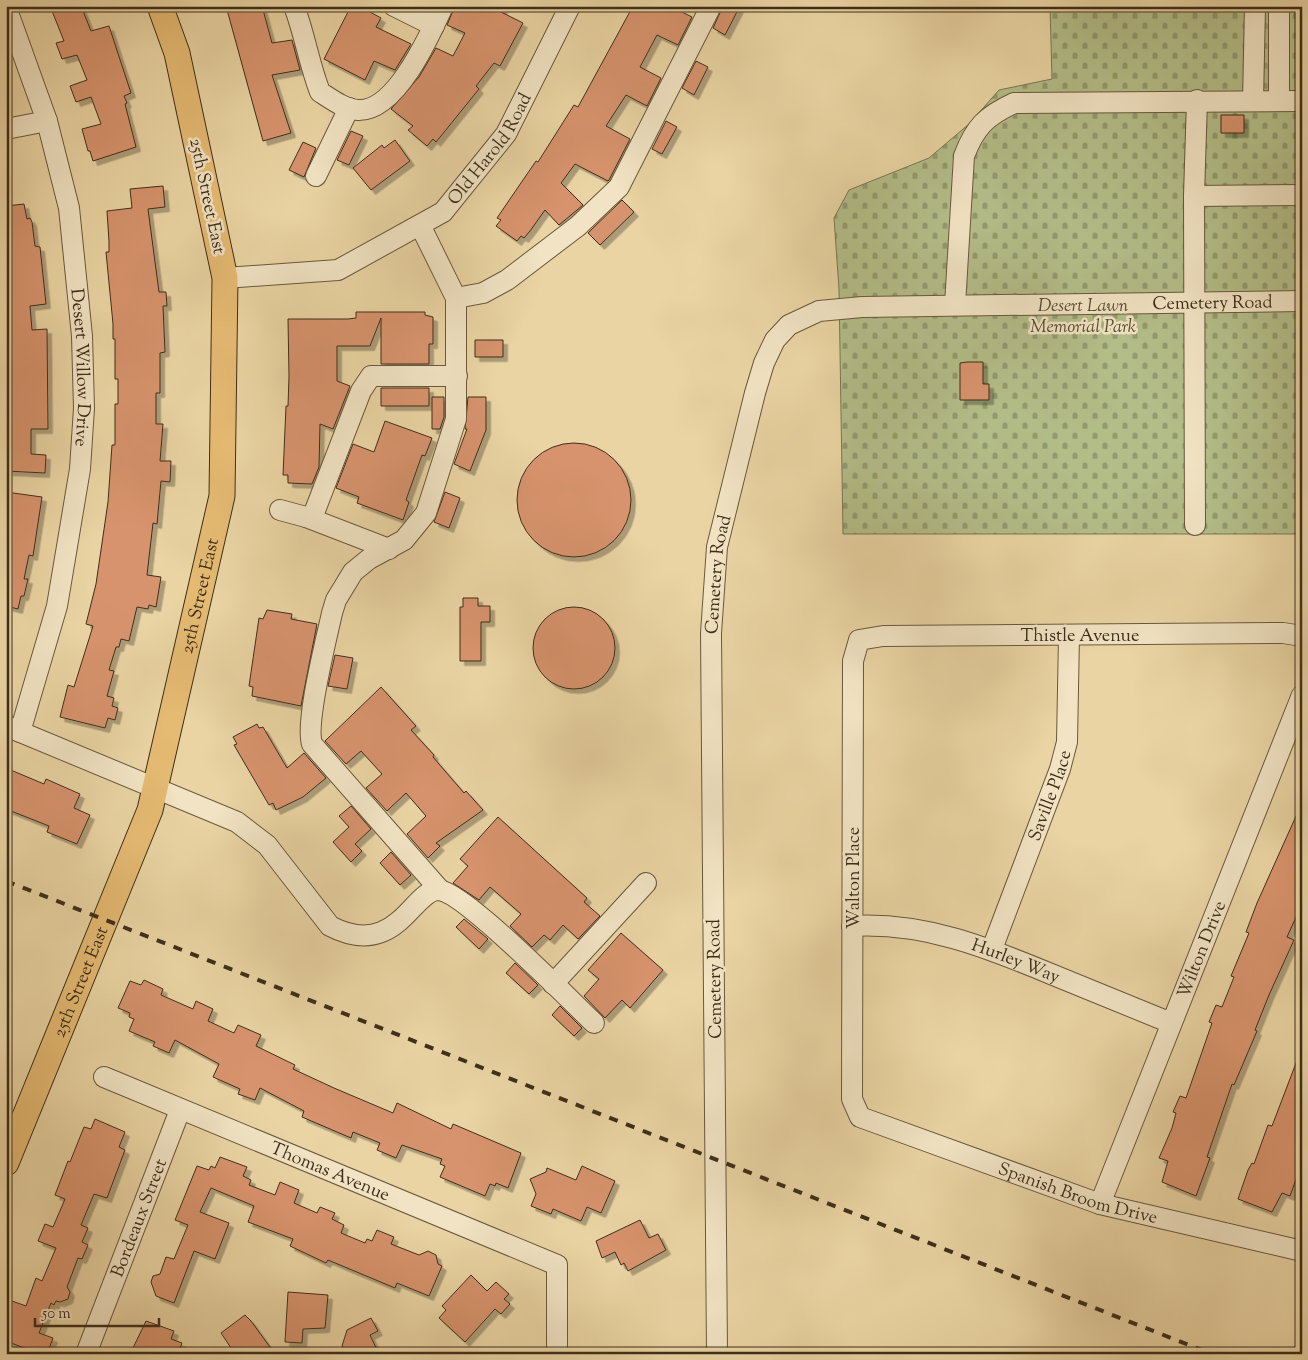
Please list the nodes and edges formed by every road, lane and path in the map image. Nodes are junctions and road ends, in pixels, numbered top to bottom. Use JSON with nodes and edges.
{"nodes":[{"id":1,"x":160,"y":6,"type":"edge"},
{"id":2,"x":295,"y":6,"type":"edge"},
{"id":3,"x":394,"y":6,"type":"edge"},
{"id":4,"x":443,"y":6,"type":"edge"},
{"id":5,"x":711,"y":6,"type":"edge"},
{"id":6,"x":1255,"y":6,"type":"edge"},
{"id":7,"x":1279,"y":6,"type":"edge"},
{"id":8,"x":6,"y":7,"type":"edge"},
{"id":9,"x":566,"y":8,"type":"edge"},
{"id":10,"x":434,"y":26,"type":"junction"},
{"id":11,"x":1197,"y":100,"type":"junction"},
{"id":12,"x":1253,"y":101,"type":"junction"},
{"id":13,"x":1279,"y":101,"type":"junction"},
{"id":14,"x":1302,"y":101,"type":"edge"},
{"id":15,"x":349,"y":108,"type":"junction"},
{"id":16,"x":47,"y":120,"type":"junction"},
{"id":17,"x":6,"y":129,"type":"edge"},
{"id":18,"x":316,"y":176,"type":"dead end"},
{"id":19,"x":1302,"y":195,"type":"edge"},
{"id":20,"x":1194,"y":196,"type":"junction"},
{"id":21,"x":420,"y":225,"type":"junction"},
{"id":22,"x":225,"y":278,"type":"junction"},
{"id":23,"x":456,"y":298,"type":"junction"},
{"id":24,"x":1302,"y":301,"type":"edge"},
{"id":25,"x":1195,"y":303,"type":"junction"},
{"id":26,"x":955,"y":305,"type":"junction"},
{"id":27,"x":457,"y":376,"type":"junction"},
{"id":28,"x":280,"y":510,"type":"dead end"},
{"id":29,"x":306,"y":517,"type":"junction"},
{"id":30,"x":1195,"y":525,"type":"dead end"},
{"id":31,"x":389,"y":549,"type":"junction"},
{"id":32,"x":1069,"y":635,"type":"junction"},
{"id":33,"x":1302,"y":636,"type":"edge"},
{"id":34,"x":859,"y":640,"type":"joint"},
{"id":35,"x":1302,"y":696,"type":"edge"},
{"id":36,"x":13,"y":729,"type":"edge"},
{"id":37,"x":156,"y":788,"type":"junction"},
{"id":38,"x":646,"y":883,"type":"dead end"},
{"id":39,"x":440,"y":890,"type":"junction"},
{"id":40,"x":852,"y":926,"type":"junction"},
{"id":41,"x":992,"y":949,"type":"junction"},
{"id":42,"x":553,"y":984,"type":"junction"},
{"id":43,"x":594,"y":1023,"type":"dead end"},
{"id":44,"x":1171,"y":1023,"type":"junction"},
{"id":45,"x":104,"y":1077,"type":"dead end"},
{"id":46,"x":180,"y":1110,"type":"junction"},
{"id":47,"x":860,"y":1117,"type":"joint"},
{"id":48,"x":6,"y":1163,"type":"edge"},
{"id":49,"x":1100,"y":1204,"type":"junction"},
{"id":50,"x":1302,"y":1251,"type":"edge"},
{"id":51,"x":86,"y":1354,"type":"edge"},
{"id":52,"x":557,"y":1354,"type":"edge"},
{"id":53,"x":717,"y":1354,"type":"edge"}],
"edges":[{"from":1,"to":22,"type":"main road","name":"25th Street East"},
{"from":2,"to":15,"type":"street"},
{"from":3,"to":10,"type":"street"},
{"from":4,"to":10,"type":"street"},
{"from":5,"to":23,"type":"street"},
{"from":6,"to":12,"type":"street"},
{"from":7,"to":13,"type":"street"},
{"from":8,"to":16,"type":"street","name":"Desert Willow Drive"},
{"from":9,"to":21,"type":"street","name":"Old Harold Road"},
{"from":10,"to":15,"type":"street"},
{"from":11,"to":12,"type":"street"},
{"from":11,"to":20,"type":"street"},
{"from":11,"to":26,"type":"street"},
{"from":12,"to":13,"type":"street"},
{"from":13,"to":14,"type":"street"},
{"from":15,"to":18,"type":"street"},
{"from":16,"to":17,"type":"street"},
{"from":16,"to":36,"type":"street","name":"Desert Willow Drive"},
{"from":19,"to":20,"type":"street"},
{"from":20,"to":25,"type":"street"},
{"from":21,"to":22,"type":"street","name":"Old Harold Road"},
{"from":21,"to":23,"type":"street"},
{"from":22,"to":37,"type":"main road","name":"25th Street East"},
{"from":23,"to":27,"type":"street"},
{"from":24,"to":25,"type":"street","name":"Cemetery Road"},
{"from":25,"to":26,"type":"street","name":"Cemetery Road"},
{"from":25,"to":30,"type":"street"},
{"from":26,"to":53,"type":"street","name":"Cemetery Road"},
{"from":27,"to":29,"type":"street"},
{"from":27,"to":31,"type":"street"},
{"from":28,"to":29,"type":"street"},
{"from":29,"to":31,"type":"street"},
{"from":31,"to":39,"type":"street"},
{"from":32,"to":33,"type":"street","name":"Thistle Avenue"},
{"from":32,"to":34,"type":"street","name":"Thistle Avenue"},
{"from":32,"to":41,"type":"street","name":"Saville Place"},
{"from":34,"to":40,"type":"street","name":"Walton Place"},
{"from":35,"to":44,"type":"street","name":"Wilton Drive"},
{"from":36,"to":37,"type":"street"},
{"from":37,"to":39,"type":"street"},
{"from":37,"to":48,"type":"main road","name":"25th Street East"},
{"from":38,"to":42,"type":"street"},
{"from":39,"to":42,"type":"street"},
{"from":40,"to":41,"type":"street","name":"Hurley Way"},
{"from":40,"to":47,"type":"street","name":"Walton Place"},
{"from":41,"to":44,"type":"street","name":"Hurley Way"},
{"from":42,"to":43,"type":"street"},
{"from":44,"to":49,"type":"street","name":"Wilton Drive"},
{"from":45,"to":46,"type":"street","name":"Thomas Avenue"},
{"from":46,"to":51,"type":"street","name":"Bordeaux Street"},
{"from":46,"to":52,"type":"street","name":"Thomas Avenue"},
{"from":47,"to":49,"type":"street","name":"Spanish Broom Drive"},
{"from":49,"to":50,"type":"street","name":"Spanish Broom Drive"}]}
